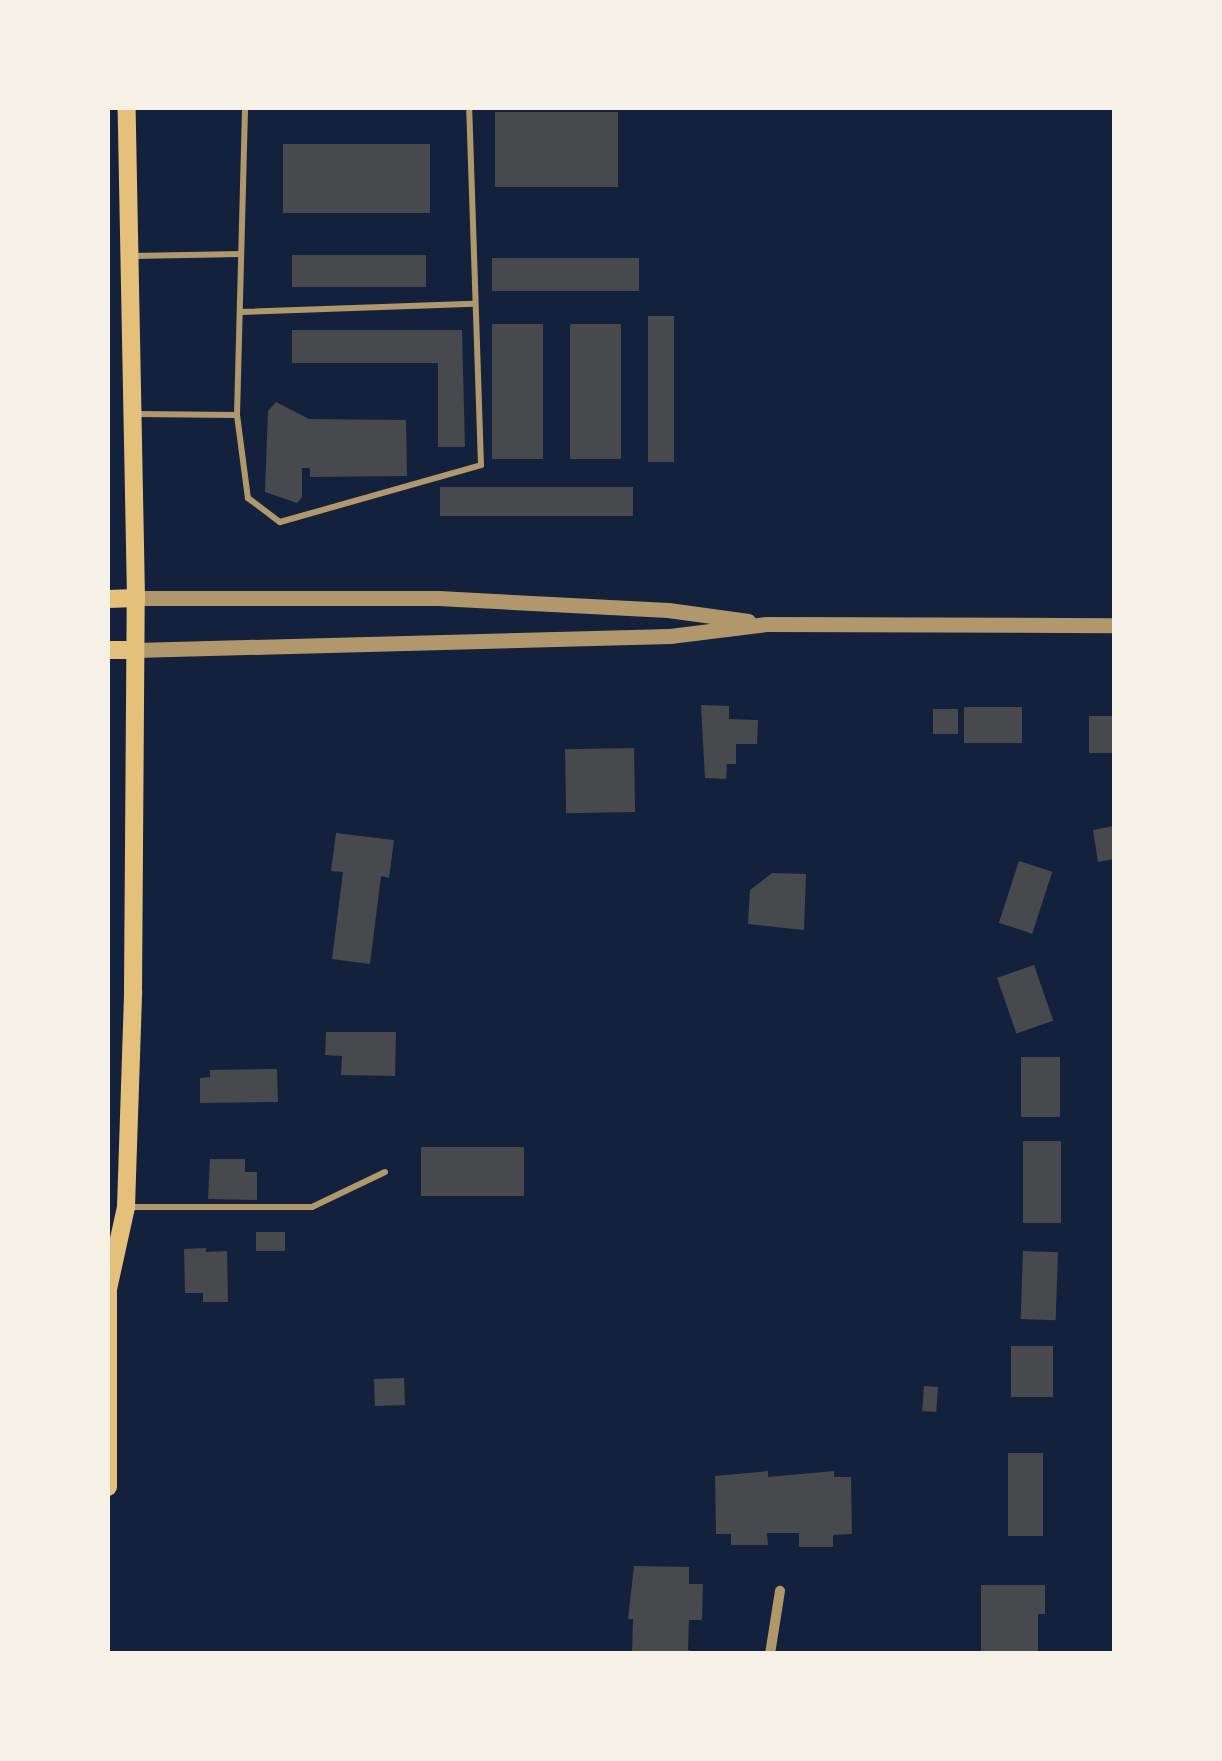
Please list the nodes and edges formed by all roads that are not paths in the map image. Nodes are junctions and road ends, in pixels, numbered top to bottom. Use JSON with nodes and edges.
{"nodes":[{"id":1,"x":127,"y":108,"type":"edge"},
{"id":2,"x":245,"y":108,"type":"edge"},
{"id":3,"x":469,"y":108,"type":"edge"},
{"id":4,"x":241,"y":254,"type":"junction"},
{"id":5,"x":130,"y":256,"type":"junction"},
{"id":6,"x":474,"y":304,"type":"junction"},
{"id":7,"x":240,"y":312,"type":"junction"},
{"id":8,"x":134,"y":414,"type":"junction"},
{"id":9,"x":237,"y":414,"type":"junction"},
{"id":10,"x":136,"y":598,"type":"junction"},
{"id":11,"x":108,"y":599,"type":"edge"},
{"id":12,"x":767,"y":624,"type":"junction"},
{"id":13,"x":1114,"y":625,"type":"edge"},
{"id":14,"x":108,"y":650,"type":"edge"},
{"id":15,"x":135,"y":650,"type":"junction"},
{"id":16,"x":386,"y":1172,"type":"dead end"},
{"id":17,"x":126,"y":1207,"type":"junction"},
{"id":18,"x":108,"y":1289,"type":"edge"},
{"id":19,"x":108,"y":1487,"type":"edge"},
{"id":20,"x":780,"y":1592,"type":"dead end"},
{"id":21,"x":770,"y":1654,"type":"edge"}],
"edges":[{"from":1,"to":5,"type":"main road"},
{"from":2,"to":4,"type":"lane"},
{"from":3,"to":6,"type":"lane"},
{"from":4,"to":5,"type":"lane"},
{"from":4,"to":7,"type":"lane"},
{"from":5,"to":8,"type":"main road"},
{"from":6,"to":7,"type":"lane"},
{"from":6,"to":9,"type":"lane"},
{"from":7,"to":9,"type":"lane"},
{"from":8,"to":9,"type":"lane"},
{"from":8,"to":10,"type":"main road"},
{"from":10,"to":11,"type":"main road"},
{"from":10,"to":12,"type":"street"},
{"from":10,"to":15,"type":"main road"},
{"from":12,"to":13,"type":"street"},
{"from":12,"to":15,"type":"street"},
{"from":14,"to":15,"type":"main road"},
{"from":15,"to":17,"type":"main road"},
{"from":16,"to":17,"type":"lane"},
{"from":17,"to":18,"type":"main road"},
{"from":18,"to":19,"type":"main road"},
{"from":20,"to":21,"type":"street"}]}
